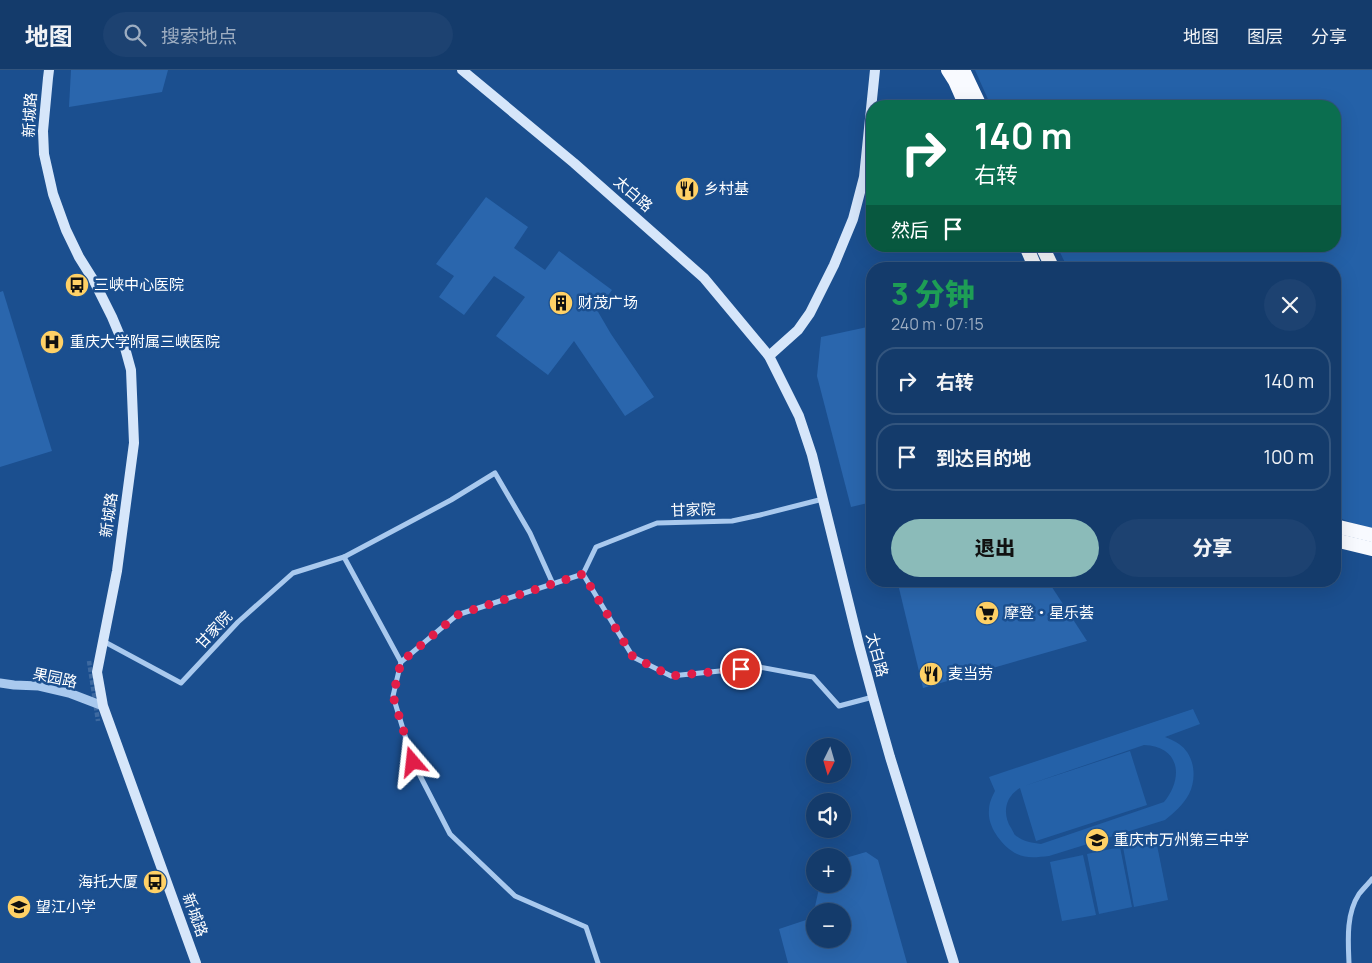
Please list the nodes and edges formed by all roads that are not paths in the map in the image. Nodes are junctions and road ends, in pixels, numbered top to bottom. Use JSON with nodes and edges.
{"nodes":[{"id":1,"x":49,"y":70,"type":"edge"},
{"id":2,"x":462,"y":70,"type":"edge"},
{"id":3,"x":875,"y":70,"type":"edge"},
{"id":4,"x":948,"y":70,"type":"edge"},
{"id":5,"x":964,"y":70,"type":"edge"},
{"id":6,"x":872,"y":100,"type":"edge"},
{"id":7,"x":963,"y":100,"type":"edge"},
{"id":8,"x":977,"y":100,"type":"edge"},
{"id":9,"x":866,"y":158,"type":"edge"},
{"id":10,"x":769,"y":356,"type":"junction"},
{"id":11,"x":823,"y":499,"type":"junction"},
{"id":12,"x":1341,"y":528,"type":"edge"},
{"id":13,"x":1372,"y":535,"type":"edge"},
{"id":14,"x":1341,"y":541,"type":"edge"},
{"id":15,"x":1372,"y":549,"type":"edge"},
{"id":16,"x":344,"y":557,"type":"junction"},
{"id":17,"x":583,"y":574,"type":"junction"},
{"id":18,"x":553,"y":584,"type":"junction"},
{"id":19,"x":103,"y":641,"type":"junction"},
{"id":20,"x":401,"y":662,"type":"junction"},
{"id":21,"x":0,"y":683,"type":"edge"},
{"id":22,"x":874,"y":697,"type":"junction"},
{"id":23,"x":103,"y":706,"type":"junction"},
{"id":24,"x":1372,"y":879,"type":"edge"},
{"id":25,"x":196,"y":963,"type":"edge"},
{"id":26,"x":598,"y":963,"type":"edge"},
{"id":27,"x":954,"y":963,"type":"edge"},
{"id":28,"x":1349,"y":963,"type":"edge"}],
"edges":[{"from":1,"to":19,"type":"main road","name":"新城路"},
{"from":2,"to":10,"type":"main road","name":"太白路"},
{"from":3,"to":6,"type":"main road"},
{"from":4,"to":7,"type":"highway"},
{"from":5,"to":8,"type":"highway"},
{"from":9,"to":10,"type":"main road"},
{"from":10,"to":11,"type":"main road","name":"太白路"},
{"from":11,"to":17,"type":"street","name":"甘家院"},
{"from":11,"to":22,"type":"main road","name":"太白路"},
{"from":12,"to":13,"type":"highway"},
{"from":14,"to":15,"type":"highway"},
{"from":16,"to":18,"type":"street","name":"甘家院"},
{"from":16,"to":19,"type":"street","name":"甘家院"},
{"from":16,"to":20,"type":"street"},
{"from":17,"to":18,"type":"street"},
{"from":17,"to":22,"type":"street"},
{"from":18,"to":20,"type":"street"},
{"from":19,"to":23,"type":"main road","name":"新城路"},
{"from":20,"to":26,"type":"street"},
{"from":21,"to":23,"type":"street","name":"果园路"},
{"from":22,"to":27,"type":"main road","name":"太白路"},
{"from":23,"to":25,"type":"main road","name":"新城路"},
{"from":24,"to":28,"type":"street"}]}
